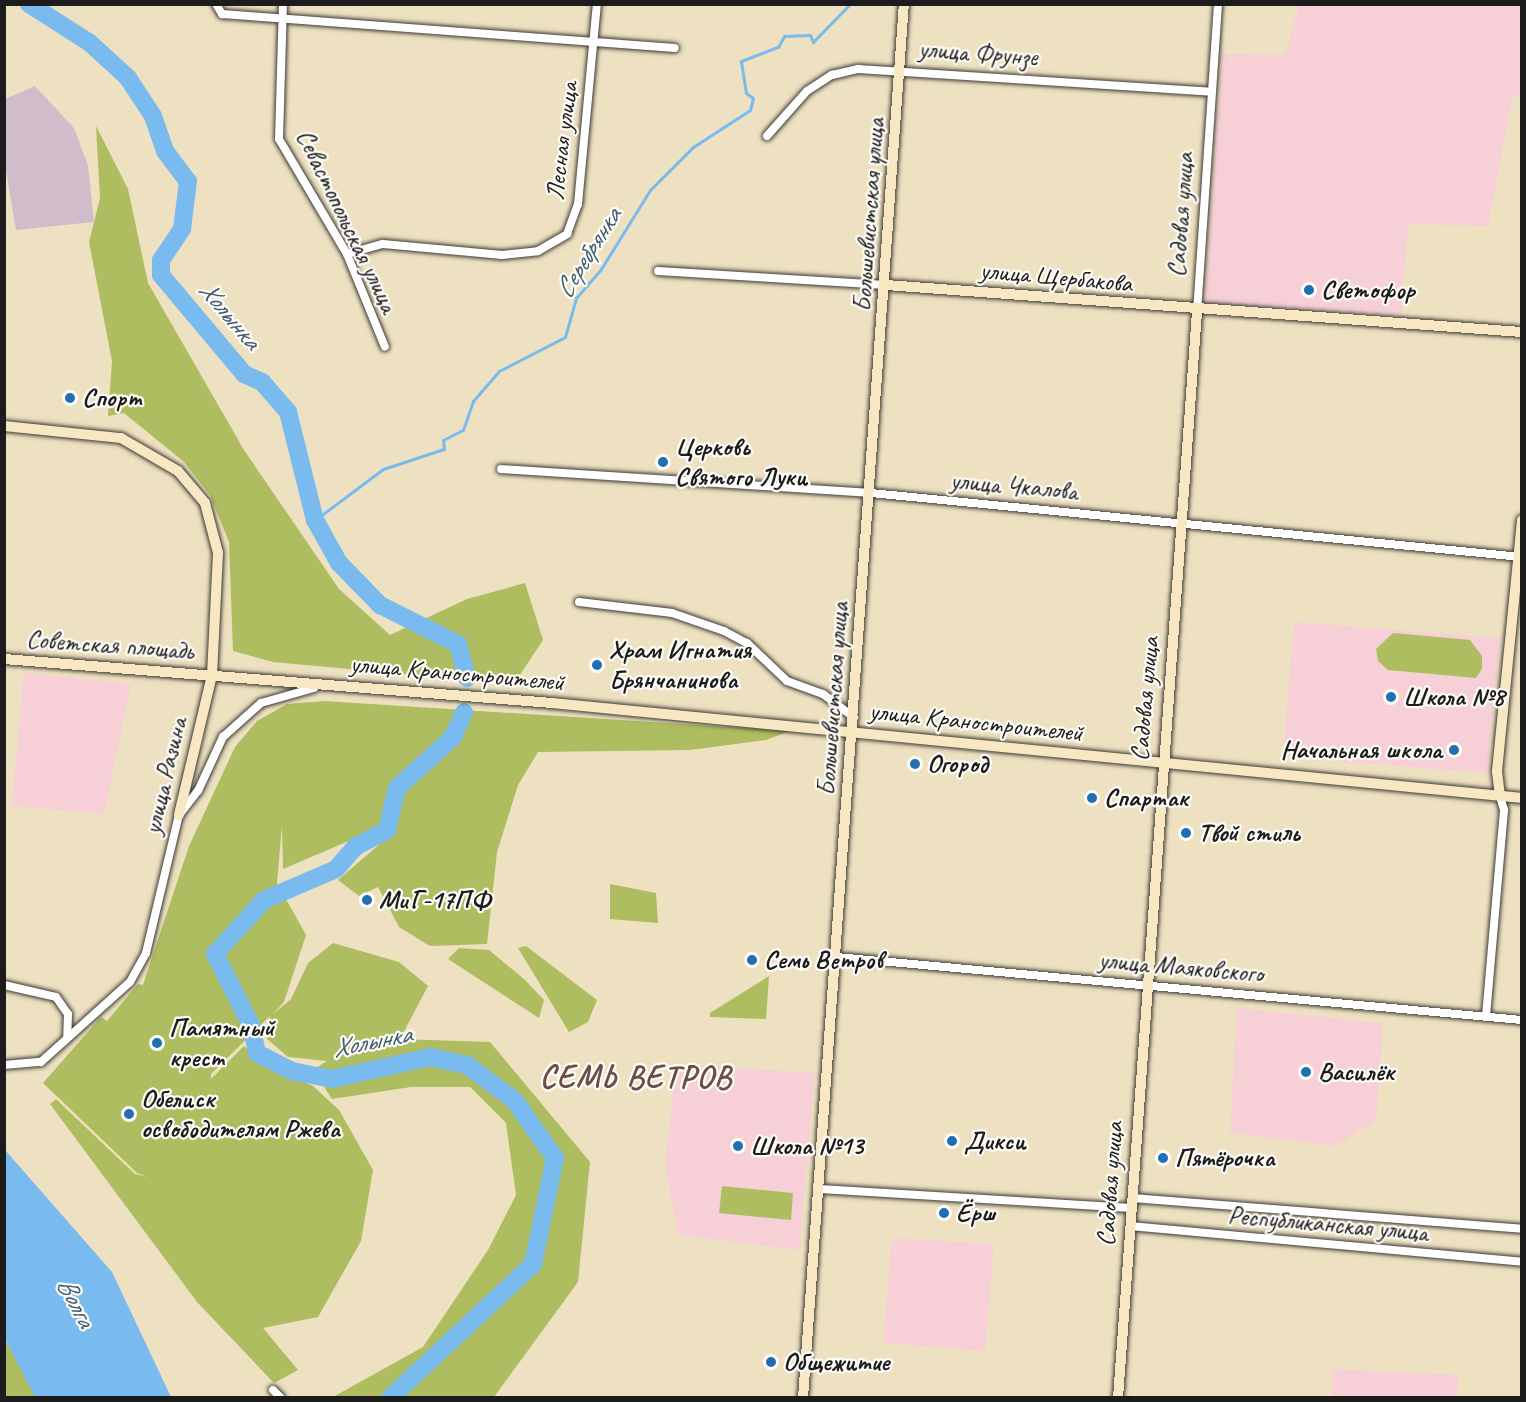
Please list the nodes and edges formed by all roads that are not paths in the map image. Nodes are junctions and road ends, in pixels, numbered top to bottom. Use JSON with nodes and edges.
{"nodes":[{"id":1,"x":216,"y":4,"type":"edge"},
{"id":2,"x":283,"y":4,"type":"edge"},
{"id":3,"x":597,"y":4,"type":"edge"},
{"id":4,"x":904,"y":4,"type":"edge"},
{"id":5,"x":1218,"y":4,"type":"edge"},
{"id":6,"x":282,"y":18,"type":"junction"},
{"id":7,"x":595,"y":43,"type":"junction"},
{"id":8,"x":675,"y":48,"type":"dead end"},
{"id":9,"x":902,"y":68,"type":"junction"},
{"id":10,"x":1211,"y":92,"type":"junction"},
{"id":11,"x":767,"y":136,"type":"dead end"},
{"id":12,"x":346,"y":254,"type":"junction"},
{"id":13,"x":658,"y":271,"type":"dead end"},
{"id":14,"x":886,"y":285,"type":"junction"},
{"id":15,"x":1197,"y":312,"type":"junction"},
{"id":16,"x":1521,"y":332,"type":"edge"},
{"id":17,"x":385,"y":347,"type":"dead end"},
{"id":18,"x":4,"y":426,"type":"edge"},
{"id":19,"x":501,"y":469,"type":"dead end"},
{"id":20,"x":871,"y":493,"type":"junction"},
{"id":21,"x":1521,"y":520,"type":"edge"},
{"id":22,"x":1182,"y":526,"type":"junction"},
{"id":23,"x":1520,"y":557,"type":"edge"},
{"id":24,"x":579,"y":602,"type":"dead end"},
{"id":25,"x":4,"y":659,"type":"edge"},
{"id":26,"x":212,"y":675,"type":"junction"},
{"id":27,"x":342,"y":686,"type":"junction"},
{"id":28,"x":854,"y":717,"type":"junction"},
{"id":29,"x":853,"y":732,"type":"junction"},
{"id":30,"x":1162,"y":763,"type":"junction"},
{"id":31,"x":1500,"y":796,"type":"junction"},
{"id":32,"x":1521,"y":798,"type":"edge"},
{"id":33,"x":179,"y":815,"type":"junction"},
{"id":34,"x":836,"y":957,"type":"junction"},
{"id":35,"x":4,"y":985,"type":"edge"},
{"id":36,"x":1145,"y":985,"type":"junction"},
{"id":37,"x":1486,"y":1016,"type":"junction"},
{"id":38,"x":1521,"y":1020,"type":"edge"},
{"id":39,"x":67,"y":1037,"type":"junction"},
{"id":40,"x":4,"y":1065,"type":"edge"},
{"id":41,"x":819,"y":1189,"type":"junction"},
{"id":42,"x":1132,"y":1203,"type":"junction"},
{"id":43,"x":1130,"y":1226,"type":"junction"},
{"id":44,"x":1521,"y":1229,"type":"edge"},
{"id":45,"x":1521,"y":1262,"type":"edge"},
{"id":46,"x":273,"y":1390,"type":"dead end"},
{"id":47,"x":281,"y":1398,"type":"edge"},
{"id":48,"x":803,"y":1398,"type":"edge"},
{"id":49,"x":1118,"y":1398,"type":"edge"}],
"edges":[{"from":1,"to":6,"type":"street"},
{"from":2,"to":6,"type":"street","name":"Севастопольская улица"},
{"from":3,"to":7,"type":"street","name":"Лесная улица"},
{"from":4,"to":9,"type":"street","name":"Большевистская улица"},
{"from":5,"to":10,"type":"street","name":"Садовая улица"},
{"from":6,"to":7,"type":"street"},
{"from":6,"to":12,"type":"street","name":"Севастопольская улица"},
{"from":7,"to":8,"type":"street"},
{"from":7,"to":12,"type":"street","name":"Лесная улица"},
{"from":9,"to":10,"type":"street","name":"улица Фрунзе"},
{"from":9,"to":11,"type":"street","name":"улица Фрунзе"},
{"from":9,"to":14,"type":"street","name":"Большевистская улица"},
{"from":10,"to":15,"type":"street","name":"Садовая улица"},
{"from":12,"to":17,"type":"street","name":"Севастопольская улица"},
{"from":13,"to":14,"type":"street","name":"улица Щербакова"},
{"from":14,"to":15,"type":"street","name":"улица Щербакова"},
{"from":14,"to":20,"type":"street","name":"Большевистская улица"},
{"from":15,"to":16,"type":"street","name":"улица Щербакова"},
{"from":15,"to":22,"type":"street","name":"Садовая улица"},
{"from":18,"to":26,"type":"street","name":"улица Разина"},
{"from":19,"to":20,"type":"street","name":"улица Чкалова"},
{"from":20,"to":22,"type":"street","name":"улица Чкалова"},
{"from":20,"to":28,"type":"street","name":"Большевистская улица"},
{"from":21,"to":23,"type":"street"},
{"from":22,"to":23,"type":"street","name":"улица Чкалова"},
{"from":22,"to":30,"type":"street","name":"Садовая улица"},
{"from":23,"to":31,"type":"street"},
{"from":24,"to":28,"type":"street"},
{"from":25,"to":26,"type":"street","name":"Советская площадь"},
{"from":26,"to":27,"type":"street","name":"улица Краностроителей"},
{"from":26,"to":33,"type":"street","name":"улица Разина"},
{"from":27,"to":29,"type":"street","name":"улица Краностроителей"},
{"from":27,"to":33,"type":"street"},
{"from":28,"to":29,"type":"street","name":"Большевистская улица"},
{"from":29,"to":30,"type":"street","name":"улица Краностроителей"},
{"from":29,"to":34,"type":"street","name":"Большевистская улица"},
{"from":30,"to":31,"type":"street","name":"улица Краностроителей"},
{"from":30,"to":36,"type":"street","name":"Садовая улица"},
{"from":31,"to":32,"type":"street","name":"улица Краностроителей"},
{"from":31,"to":37,"type":"street"},
{"from":33,"to":39,"type":"street","name":"улица Разина"},
{"from":34,"to":36,"type":"street","name":"улица Маяковского"},
{"from":34,"to":41,"type":"street","name":"Большевистская улица"},
{"from":35,"to":39,"type":"street"},
{"from":36,"to":37,"type":"street","name":"улица Маяковского"},
{"from":36,"to":42,"type":"street","name":"Садовая улица"},
{"from":37,"to":38,"type":"street","name":"улица Маяковского"},
{"from":39,"to":40,"type":"street","name":"улица Разина"},
{"from":41,"to":42,"type":"street","name":"Республиканская улица"},
{"from":41,"to":48,"type":"street","name":"Большевистская улица"},
{"from":42,"to":43,"type":"street","name":"Садовая улица"},
{"from":42,"to":44,"type":"street","name":"Республиканская улица"},
{"from":43,"to":45,"type":"street","name":"Республиканская улица"},
{"from":43,"to":49,"type":"street","name":"Садовая улица"},
{"from":46,"to":47,"type":"street"}]}
